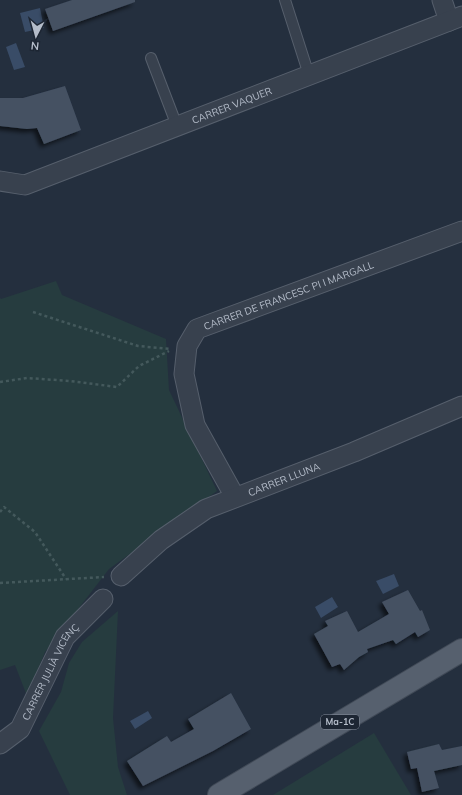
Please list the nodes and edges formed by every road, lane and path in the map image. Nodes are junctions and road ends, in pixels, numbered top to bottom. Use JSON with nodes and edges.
{"nodes":[{"id":1,"x":285,"y":0,"type":"edge"},
{"id":2,"x":442,"y":0,"type":"edge"},
{"id":3,"x":456,"y":19,"type":"edge"},
{"id":4,"x":151,"y":58,"type":"dead end"},
{"id":5,"x":309,"y":75,"type":"junction"},
{"id":6,"x":177,"y":126,"type":"junction"},
{"id":7,"x":0,"y":181,"type":"edge"},
{"id":8,"x":462,"y":231,"type":"edge"},
{"id":9,"x":33,"y":312,"type":"dead end"},
{"id":10,"x":0,"y":382,"type":"edge"},
{"id":11,"x":462,"y":406,"type":"edge"},
{"id":12,"x":235,"y":497,"type":"junction"},
{"id":13,"x":0,"y":512,"type":"edge"},
{"id":14,"x":121,"y":576,"type":"joint"},
{"id":15,"x":66,"y":580,"type":"junction"},
{"id":16,"x":0,"y":583,"type":"edge"},
{"id":17,"x":103,"y":599,"type":"dead end"},
{"id":18,"x":462,"y":650,"type":"edge"},
{"id":19,"x":0,"y":744,"type":"edge"},
{"id":20,"x":219,"y":795,"type":"edge"}],
"edges":[{"from":1,"to":5,"type":"lane"},
{"from":2,"to":3,"type":"street"},
{"from":3,"to":5,"type":"street","name":"CARRER VAQUER"},
{"from":4,"to":6,"type":"lane"},
{"from":5,"to":6,"type":"street","name":"CARRER VAQUER"},
{"from":6,"to":7,"type":"street","name":"CARRER VAQUER"},
{"from":8,"to":12,"type":"street","name":"CARRER DE FRANCESC PI I MARGALL"},
{"from":9,"to":10,"type":"path"},
{"from":11,"to":12,"type":"street","name":"CARRER LLUNA"},
{"from":12,"to":14,"type":"street","name":"CARRER LLUNA"},
{"from":13,"to":15,"type":"path"},
{"from":14,"to":15,"type":"path"},
{"from":15,"to":16,"type":"path"},
{"from":17,"to":19,"type":"street","name":"CARRER JULIÀ VICENÇ"},
{"from":18,"to":20,"type":"main road","number":"Ma-1C"}]}
